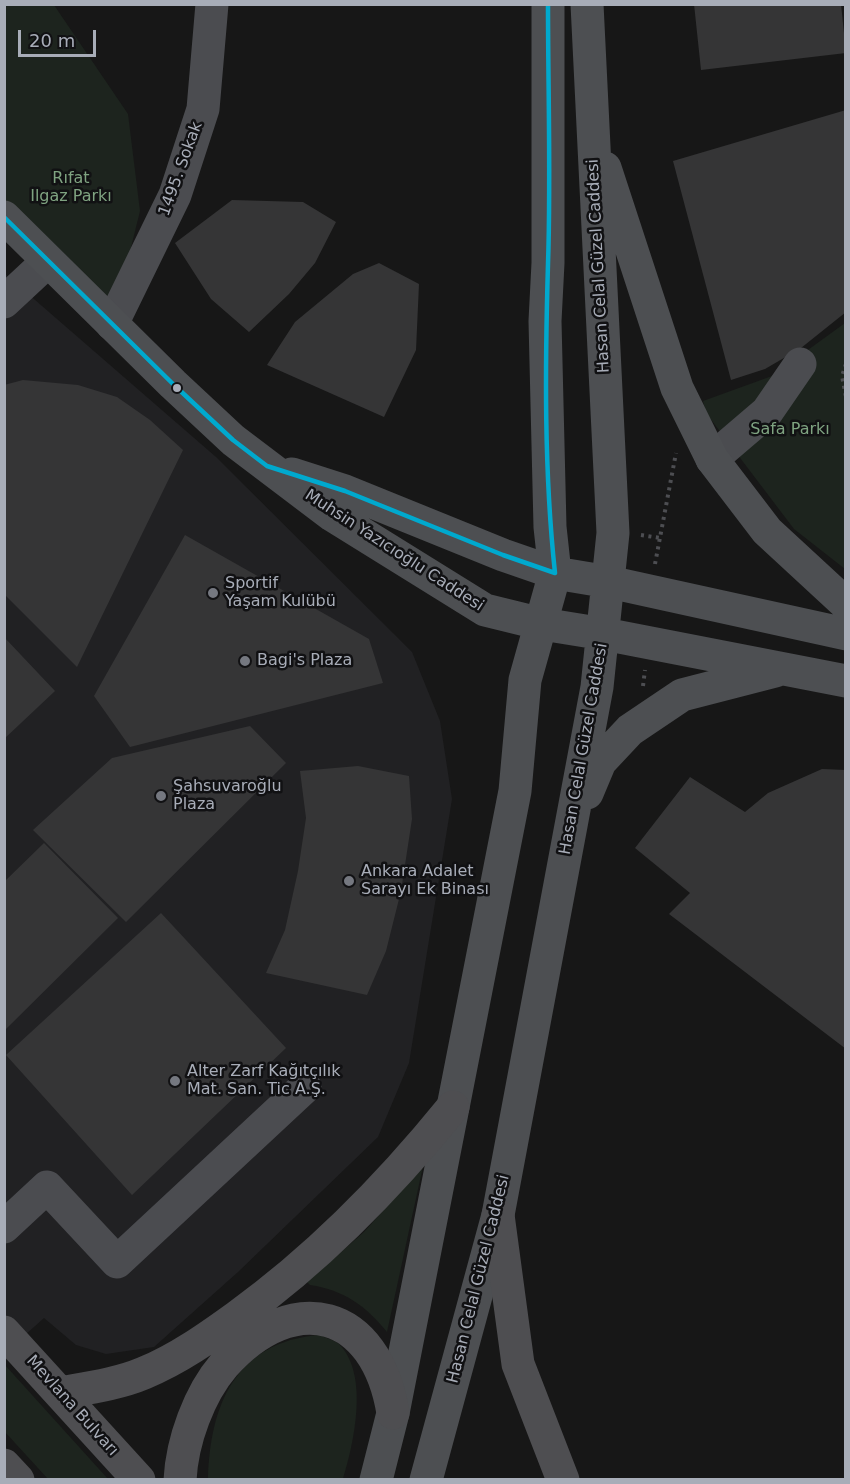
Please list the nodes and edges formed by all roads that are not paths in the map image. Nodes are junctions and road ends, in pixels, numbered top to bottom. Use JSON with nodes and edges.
{"nodes":[{"id":1,"x":212,"y":4,"type":"edge"},
{"id":2,"x":548,"y":4,"type":"edge"},
{"id":3,"x":586,"y":4,"type":"edge"},
{"id":4,"x":592,"y":130,"type":"junction"},
{"id":5,"x":4,"y":217,"type":"edge"},
{"id":6,"x":48,"y":261,"type":"junction"},
{"id":7,"x":4,"y":302,"type":"edge"},
{"id":8,"x":112,"y":324,"type":"junction"},
{"id":9,"x":800,"y":364,"type":"dead end"},
{"id":10,"x":712,"y":459,"type":"junction"},
{"id":11,"x":267,"y":466,"type":"junction"},
{"id":12,"x":555,"y":573,"type":"junction"},
{"id":13,"x":609,"y":582,"type":"junction"},
{"id":14,"x":846,"y":604,"type":"edge"},
{"id":15,"x":542,"y":624,"type":"junction"},
{"id":16,"x":604,"y":634,"type":"junction"},
{"id":17,"x":846,"y":634,"type":"edge"},
{"id":18,"x":787,"y":668,"type":"junction"},
{"id":19,"x":846,"y":681,"type":"edge"},
{"id":20,"x":569,"y":836,"type":"junction"},
{"id":21,"x":305,"y":1087,"type":"dead end"},
{"id":22,"x":453,"y":1107,"type":"junction"},
{"id":23,"x":498,"y":1215,"type":"junction"},
{"id":24,"x":4,"y":1227,"type":"edge"},
{"id":25,"x":4,"y":1332,"type":"edge"},
{"id":26,"x":60,"y":1394,"type":"junction"},
{"id":27,"x":393,"y":1413,"type":"junction"},
{"id":28,"x":4,"y":1465,"type":"edge"},
{"id":29,"x":18,"y":1479,"type":"edge"},
{"id":30,"x":139,"y":1479,"type":"edge"},
{"id":31,"x":180,"y":1479,"type":"edge"},
{"id":32,"x":376,"y":1479,"type":"edge"},
{"id":33,"x":426,"y":1479,"type":"edge"},
{"id":34,"x":563,"y":1479,"type":"edge"}],
"edges":[{"from":1,"to":8,"type":"street","name":"1495. Sokak"},
{"from":2,"to":12,"type":"main road"},
{"from":3,"to":4,"type":"main road","name":"Hasan Celal Güzel Caddesi"},
{"from":4,"to":10,"type":"main road"},
{"from":4,"to":13,"type":"main road","name":"Hasan Celal Güzel Caddesi"},
{"from":5,"to":6,"type":"main road","name":"Muhsin Yazıcıoğlu Caddesi"},
{"from":6,"to":7,"type":"street"},
{"from":6,"to":8,"type":"main road","name":"Muhsin Yazıcıoğlu Caddesi"},
{"from":8,"to":11,"type":"main road","name":"Muhsin Yazıcıoğlu Caddesi"},
{"from":9,"to":10,"type":"street"},
{"from":10,"to":14,"type":"main road"},
{"from":11,"to":12,"type":"main road","name":"Muhsin Yazıcıoğlu Caddesi"},
{"from":11,"to":15,"type":"main road","name":"Muhsin Yazıcıoğlu Caddesi"},
{"from":12,"to":13,"type":"main road","name":"Muhsin Yazıcıoğlu Caddesi"},
{"from":12,"to":15,"type":"main road"},
{"from":13,"to":16,"type":"main road","name":"Hasan Celal Güzel Caddesi"},
{"from":13,"to":17,"type":"main road","name":"Muhsin Yazıcıoğlu Caddesi"},
{"from":15,"to":16,"type":"main road","name":"Muhsin Yazıcıoğlu Caddesi"},
{"from":15,"to":22,"type":"main road"},
{"from":16,"to":18,"type":"main road","name":"Muhsin Yazıcıoğlu Caddesi"},
{"from":16,"to":20,"type":"main road","name":"Hasan Celal Güzel Caddesi"},
{"from":18,"to":19,"type":"main road","name":"Muhsin Yazıcıoğlu Caddesi"},
{"from":18,"to":20,"type":"main road"},
{"from":20,"to":23,"type":"main road","name":"Hasan Celal Güzel Caddesi"},
{"from":21,"to":24,"type":"street"},
{"from":22,"to":26,"type":"highway"},
{"from":22,"to":27,"type":"main road"},
{"from":23,"to":33,"type":"main road","name":"Hasan Celal Güzel Caddesi"},
{"from":23,"to":34,"type":"highway"},
{"from":25,"to":26,"type":"highway","name":"Mevlana Bulvarı"},
{"from":26,"to":30,"type":"highway","name":"Mevlana Bulvarı"},
{"from":27,"to":31,"type":"highway"},
{"from":27,"to":32,"type":"main road"},
{"from":28,"to":29,"type":"highway"}]}
